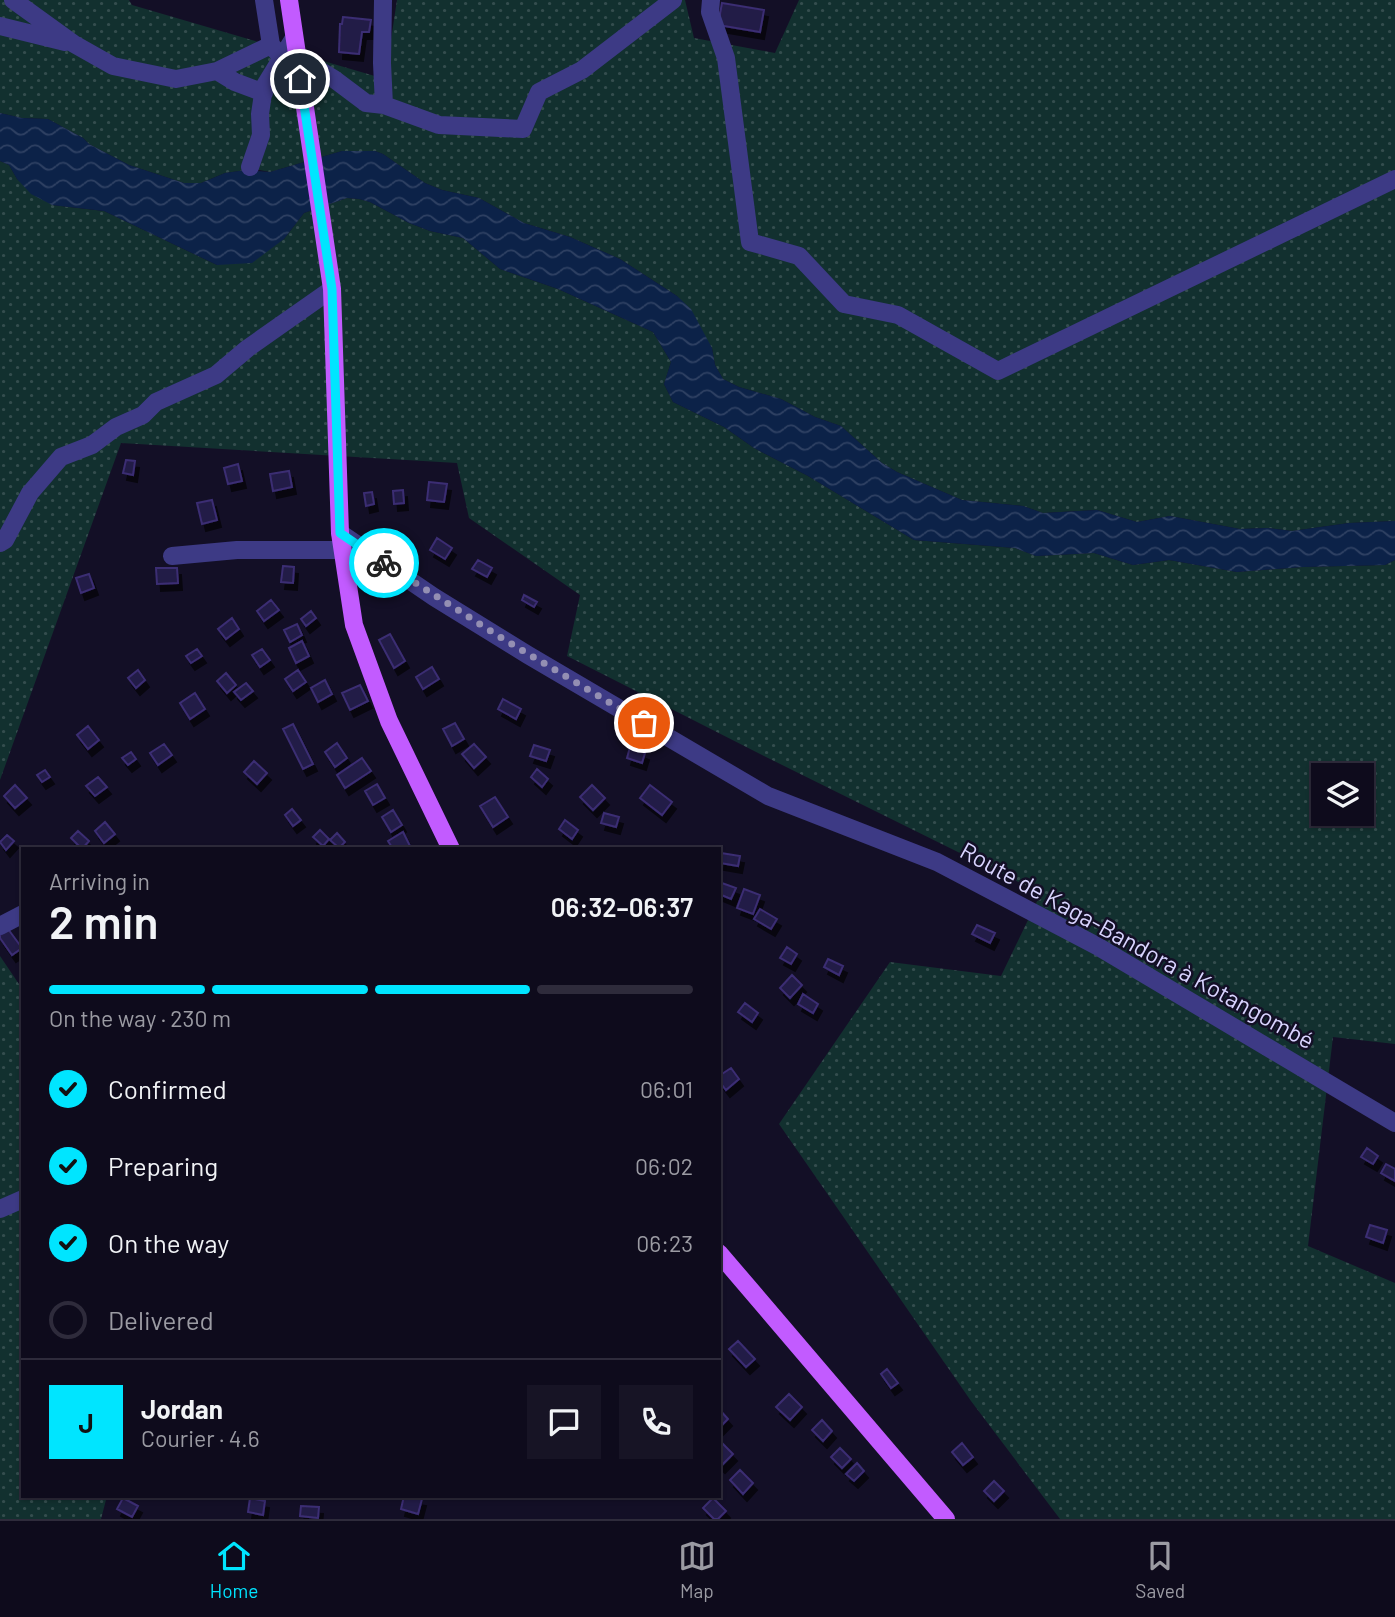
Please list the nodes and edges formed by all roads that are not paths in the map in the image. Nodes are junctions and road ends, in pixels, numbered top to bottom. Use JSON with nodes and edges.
{"nodes":[{"id":1,"x":13,"y":0,"type":"edge"},
{"id":2,"x":264,"y":0,"type":"edge"},
{"id":3,"x":289,"y":0,"type":"edge"},
{"id":4,"x":383,"y":0,"type":"edge"},
{"id":5,"x":673,"y":0,"type":"edge"},
{"id":6,"x":711,"y":0,"type":"edge"},
{"id":7,"x":0,"y":26,"type":"edge"},
{"id":8,"x":74,"y":44,"type":"junction"},
{"id":9,"x":283,"y":53,"type":"junction"},
{"id":10,"x":217,"y":71,"type":"junction"},
{"id":11,"x":264,"y":93,"type":"junction"},
{"id":12,"x":384,"y":105,"type":"junction"},
{"id":13,"x":250,"y":167,"type":"dead end"},
{"id":14,"x":1395,"y":179,"type":"edge"},
{"id":15,"x":332,"y":289,"type":"junction"},
{"id":16,"x":341,"y":541,"type":"junction"},
{"id":17,"x":0,"y":543,"type":"edge"},
{"id":18,"x":172,"y":556,"type":"dead end"},
{"id":19,"x":445,"y":845,"type":"edge"},
{"id":20,"x":21,"y":915,"type":"edge"},
{"id":21,"x":0,"y":926,"type":"edge"},
{"id":22,"x":1395,"y":1124,"type":"edge"},
{"id":23,"x":21,"y":1200,"type":"edge"},
{"id":24,"x":0,"y":1209,"type":"edge"},
{"id":25,"x":721,"y":1255,"type":"edge"},
{"id":26,"x":946,"y":1519,"type":"edge"}],
"edges":[{"from":1,"to":8,"type":"street"},
{"from":2,"to":9,"type":"street"},
{"from":3,"to":9,"type":"main road"},
{"from":4,"to":12,"type":"street"},
{"from":5,"to":12,"type":"street"},
{"from":6,"to":14,"type":"street"},
{"from":7,"to":8,"type":"street"},
{"from":8,"to":10,"type":"street"},
{"from":9,"to":10,"type":"street"},
{"from":9,"to":11,"type":"street"},
{"from":9,"to":12,"type":"street"},
{"from":9,"to":15,"type":"main road"},
{"from":10,"to":11,"type":"street"},
{"from":11,"to":13,"type":"street"},
{"from":15,"to":16,"type":"main road"},
{"from":15,"to":17,"type":"street"},
{"from":16,"to":18,"type":"street"},
{"from":16,"to":19,"type":"main road"},
{"from":16,"to":22,"type":"street","name":"Route de Kaga-Bandora à Kotangombé"},
{"from":20,"to":21,"type":"street"},
{"from":23,"to":24,"type":"street"},
{"from":25,"to":26,"type":"main road"}]}
